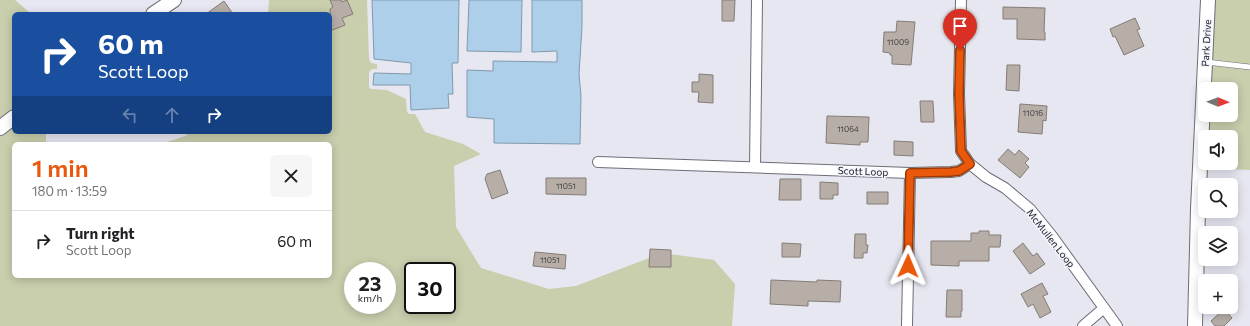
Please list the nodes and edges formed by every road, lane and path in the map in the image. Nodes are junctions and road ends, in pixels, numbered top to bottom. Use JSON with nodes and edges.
{"nodes":[{"id":1,"x":174,"y":0,"type":"edge"},
{"id":2,"x":757,"y":0,"type":"edge"},
{"id":3,"x":961,"y":0,"type":"edge"},
{"id":4,"x":1208,"y":0,"type":"edge"},
{"id":5,"x":156,"y":12,"type":"edge"},
{"id":6,"x":1205,"y":62,"type":"junction"},
{"id":7,"x":1250,"y":67,"type":"edge"},
{"id":8,"x":12,"y":119,"type":"edge"},
{"id":9,"x":0,"y":128,"type":"edge"},
{"id":10,"x":598,"y":162,"type":"dead end"},
{"id":11,"x":970,"y":164,"type":"junction"},
{"id":12,"x":755,"y":167,"type":"junction"},
{"id":13,"x":910,"y":173,"type":"junction"},
{"id":14,"x":1104,"y":308,"type":"junction"},
{"id":15,"x":907,"y":326,"type":"edge"},
{"id":16,"x":1083,"y":326,"type":"edge"},
{"id":17,"x":1117,"y":326,"type":"edge"},
{"id":18,"x":1195,"y":326,"type":"edge"}],
"edges":[{"from":1,"to":5,"type":"street"},
{"from":2,"to":12,"type":"street"},
{"from":3,"to":11,"type":"street","name":"McMullen Loop"},
{"from":4,"to":6,"type":"street","name":"Park Drive"},
{"from":6,"to":7,"type":"lane"},
{"from":6,"to":18,"type":"street","name":"Park Drive"},
{"from":8,"to":9,"type":"street"},
{"from":10,"to":12,"type":"street","name":"Scott Loop"},
{"from":11,"to":13,"type":"street","name":"Scott Loop"},
{"from":11,"to":14,"type":"street","name":"McMullen Loop"},
{"from":12,"to":13,"type":"street","name":"Scott Loop"},
{"from":13,"to":15,"type":"street"},
{"from":14,"to":16,"type":"street"},
{"from":14,"to":17,"type":"street","name":"McMullen Loop"}]}
